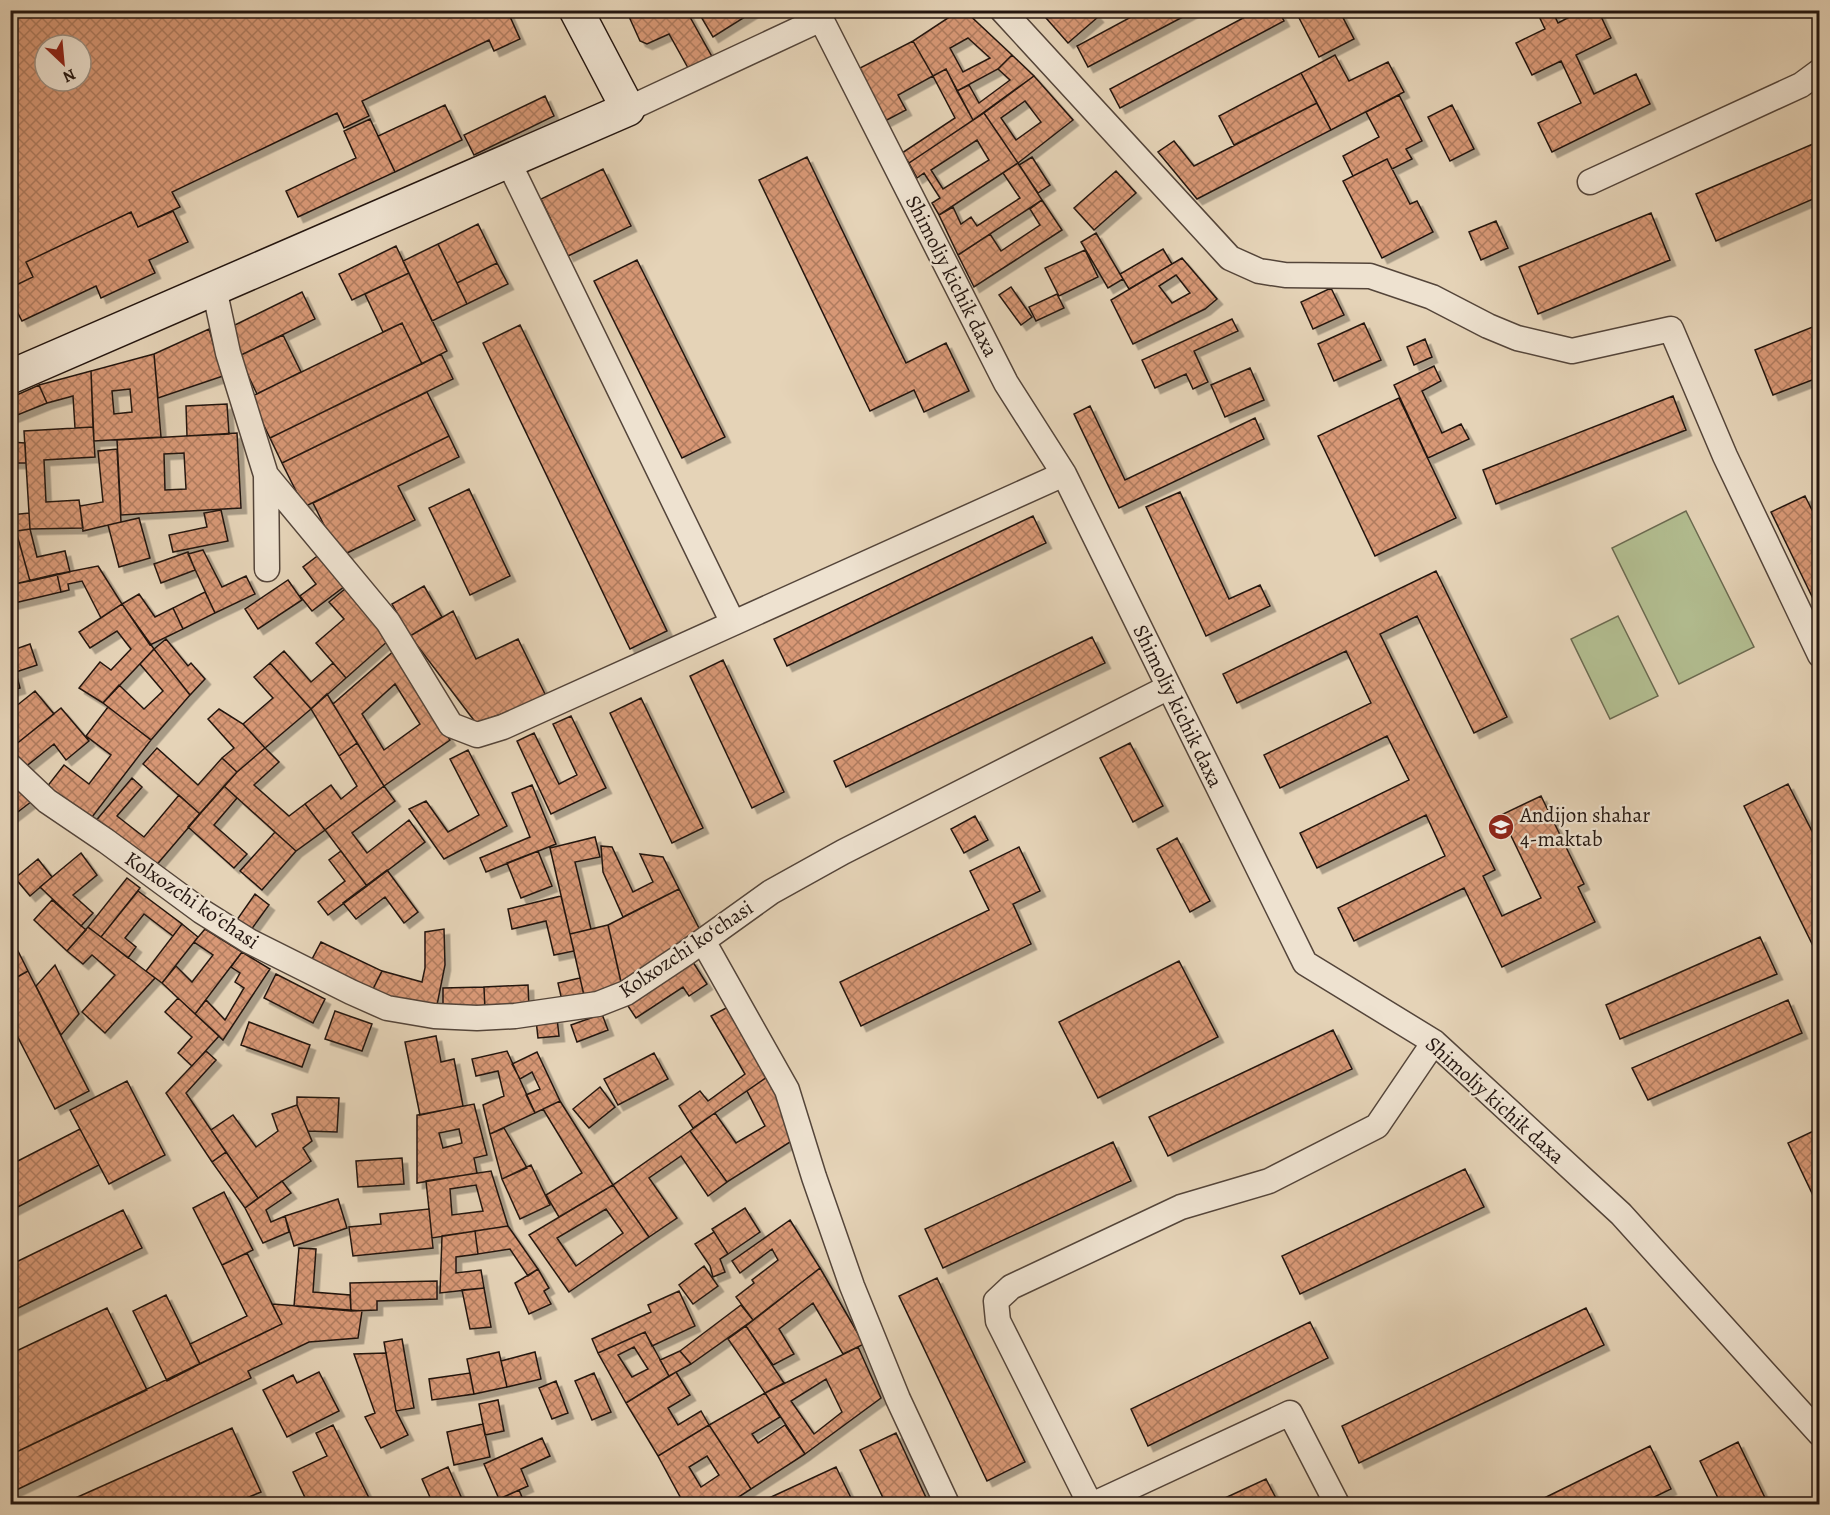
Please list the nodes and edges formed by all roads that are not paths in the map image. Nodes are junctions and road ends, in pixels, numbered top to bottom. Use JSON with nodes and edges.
{"nodes":[{"id":1,"x":576,"y":10,"type":"edge"},
{"id":2,"x":1002,"y":10,"type":"edge"},
{"id":3,"x":829,"y":15,"type":"edge"},
{"id":4,"x":1820,"y":71,"type":"edge"},
{"id":5,"x":628,"y":109,"type":"junction"},
{"id":6,"x":508,"y":161,"type":"junction"},
{"id":7,"x":1590,"y":182,"type":"dead end"},
{"id":8,"x":214,"y":288,"type":"junction"},
{"id":9,"x":10,"y":376,"type":"edge"},
{"id":10,"x":1064,"y":474,"type":"junction"},
{"id":11,"x":266,"y":475,"type":"junction"},
{"id":12,"x":267,"y":569,"type":"dead end"},
{"id":13,"x":734,"y":623,"type":"junction"},
{"id":14,"x":1820,"y":655,"type":"edge"},
{"id":15,"x":1169,"y":687,"type":"junction"},
{"id":16,"x":10,"y":766,"type":"edge"},
{"id":17,"x":703,"y":941,"type":"junction"},
{"id":18,"x":1434,"y":1042,"type":"junction"},
{"id":19,"x":1820,"y":1434,"type":"edge"},
{"id":20,"x":947,"y":1504,"type":"edge"},
{"id":21,"x":1092,"y":1504,"type":"edge"},
{"id":22,"x":1337,"y":1504,"type":"edge"}],
"edges":[{"from":1,"to":5,"type":"street"},
{"from":2,"to":14,"type":"street"},
{"from":3,"to":5,"type":"street","name":"Shimoliy kichik daxa"},
{"from":3,"to":10,"type":"street","name":"Shimoliy kichik daxa"},
{"from":4,"to":7,"type":"street"},
{"from":5,"to":6,"type":"street"},
{"from":6,"to":8,"type":"street"},
{"from":6,"to":13,"type":"street"},
{"from":8,"to":9,"type":"street"},
{"from":8,"to":11,"type":"street"},
{"from":10,"to":13,"type":"street"},
{"from":10,"to":15,"type":"street","name":"Shimoliy kichik daxa"},
{"from":11,"to":12,"type":"street"},
{"from":11,"to":13,"type":"street"},
{"from":15,"to":17,"type":"street","name":"Kolxozchi koʻchasi"},
{"from":15,"to":18,"type":"street","name":"Shimoliy kichik daxa"},
{"from":16,"to":17,"type":"street","name":"Kolxozchi koʻchasi"},
{"from":17,"to":20,"type":"street"},
{"from":18,"to":19,"type":"street","name":"Shimoliy kichik daxa"},
{"from":18,"to":21,"type":"street"},
{"from":21,"to":22,"type":"street"}]}
